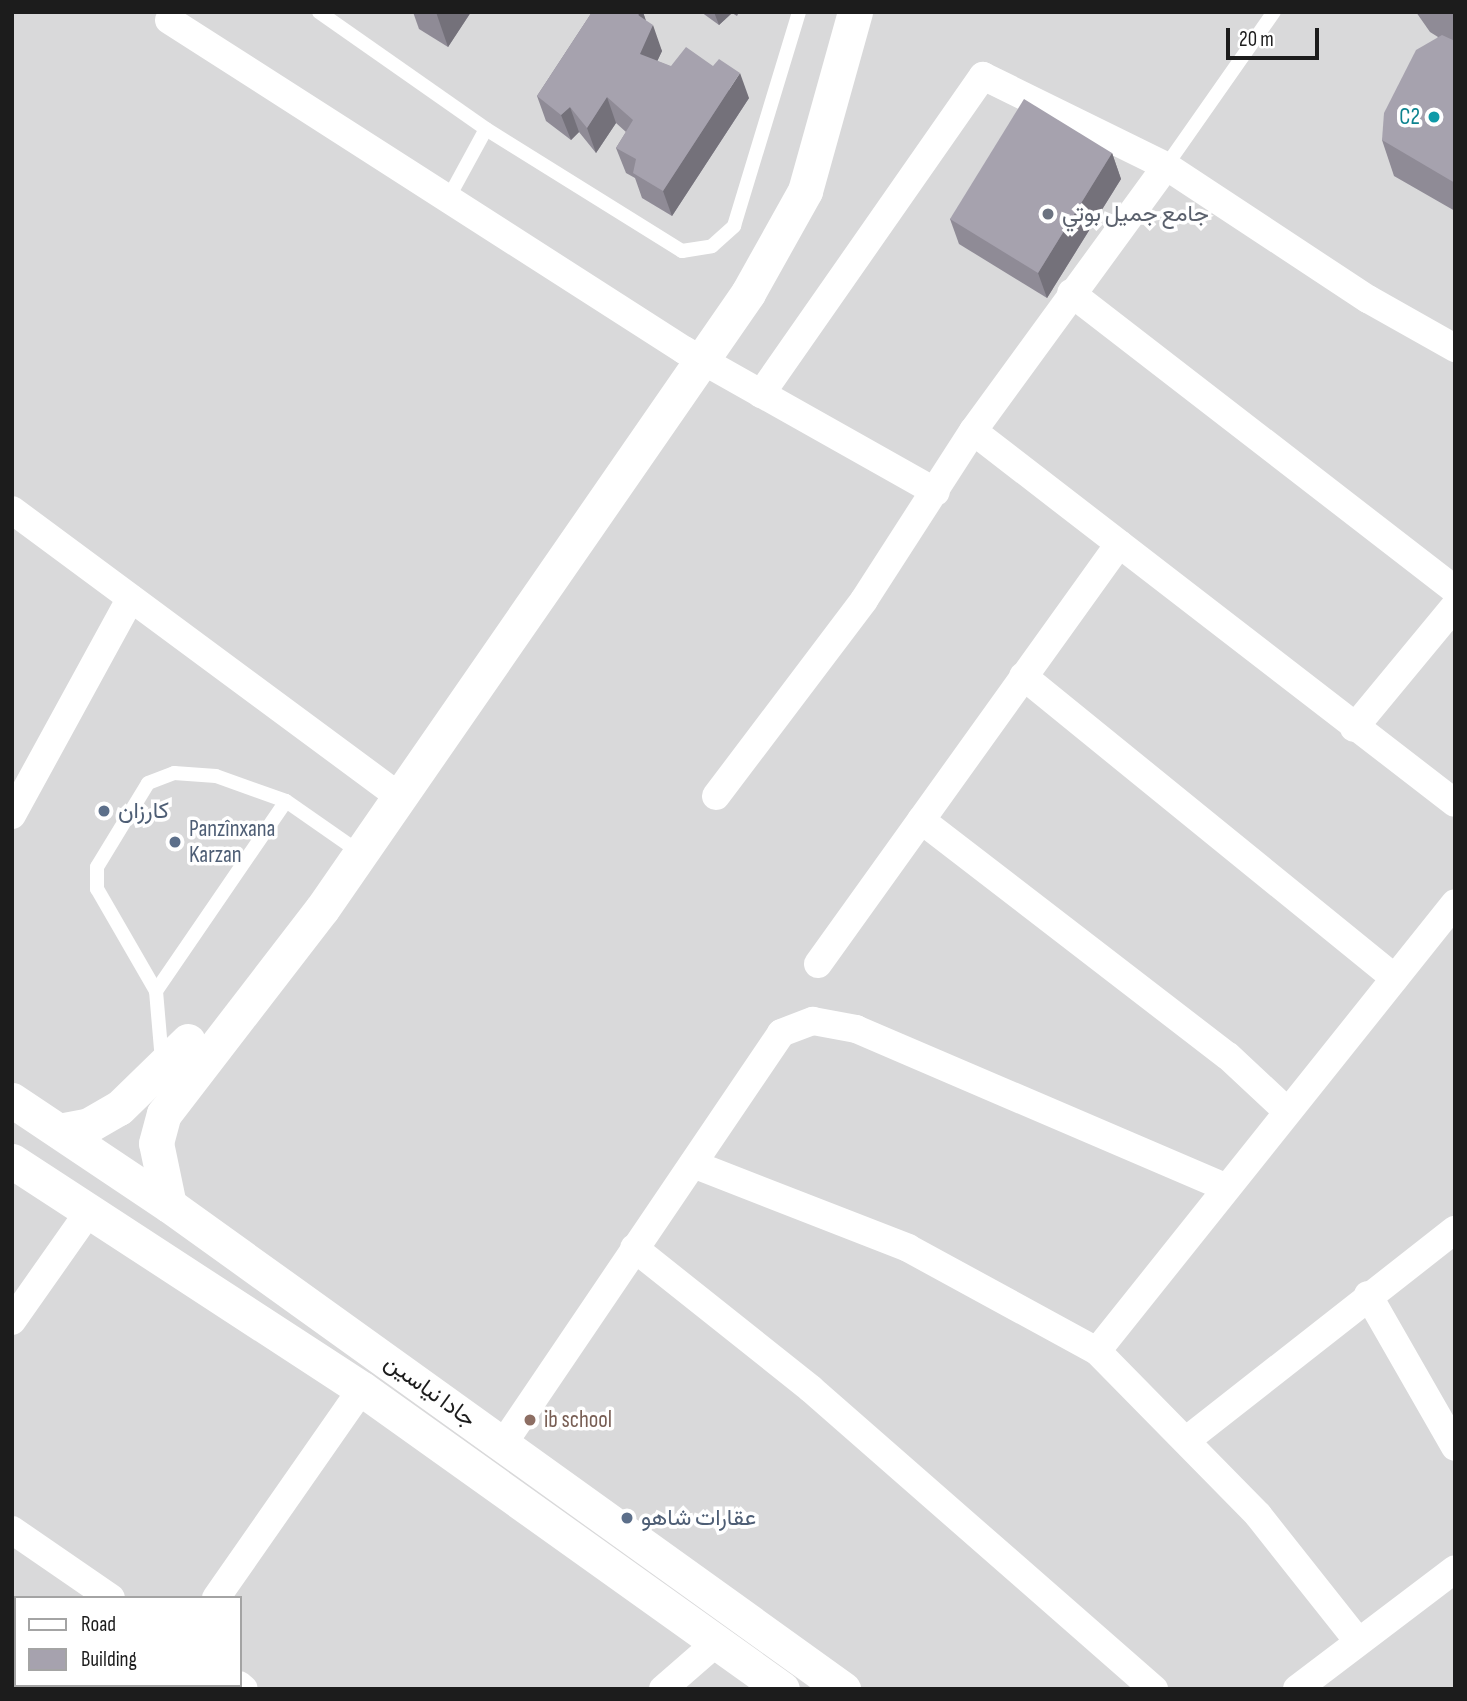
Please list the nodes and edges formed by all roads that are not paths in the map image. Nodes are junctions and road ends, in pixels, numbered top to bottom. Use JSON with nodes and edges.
{"nodes":[{"id":1,"x":320,"y":12,"type":"edge"},
{"id":2,"x":799,"y":12,"type":"edge"},
{"id":3,"x":832,"y":12,"type":"edge"},
{"id":4,"x":855,"y":12,"type":"edge"},
{"id":5,"x":1274,"y":12,"type":"edge"},
{"id":6,"x":169,"y":20,"type":"dead end"},
{"id":7,"x":486,"y":129,"type":"junction"},
{"id":8,"x":1166,"y":166,"type":"junction"},
{"id":9,"x":450,"y":195,"type":"junction"},
{"id":10,"x":1071,"y":293,"type":"junction"},
{"id":11,"x":1455,"y":348,"type":"edge"},
{"id":12,"x":691,"y":354,"type":"junction"},
{"id":13,"x":761,"y":394,"type":"junction"},
{"id":14,"x":973,"y":431,"type":"junction"},
{"id":15,"x":936,"y":492,"type":"junction"},
{"id":16,"x":12,"y":510,"type":"edge"},
{"id":17,"x":1119,"y":544,"type":"junction"},
{"id":18,"x":1455,"y":590,"type":"edge"},
{"id":19,"x":131,"y":598,"type":"junction"},
{"id":20,"x":1455,"y":606,"type":"edge"},
{"id":21,"x":1023,"y":676,"type":"junction"},
{"id":22,"x":1354,"y":729,"type":"junction"},
{"id":23,"x":389,"y":789,"type":"junction"},
{"id":24,"x":716,"y":796,"type":"dead end"},
{"id":25,"x":286,"y":802,"type":"junction"},
{"id":26,"x":1455,"y":803,"type":"edge"},
{"id":27,"x":12,"y":815,"type":"edge"},
{"id":28,"x":921,"y":820,"type":"junction"},
{"id":29,"x":349,"y":845,"type":"junction"},
{"id":30,"x":1453,"y":912,"type":"edge"},
{"id":31,"x":818,"y":964,"type":"dead end"},
{"id":32,"x":1395,"y":978,"type":"junction"},
{"id":33,"x":156,"y":991,"type":"junction"},
{"id":34,"x":163,"y":1073,"type":"junction"},
{"id":35,"x":12,"y":1100,"type":"edge"},
{"id":36,"x":126,"y":1103,"type":"junction"},
{"id":37,"x":1286,"y":1110,"type":"junction"},
{"id":38,"x":159,"y":1129,"type":"junction"},
{"id":39,"x":60,"y":1131,"type":"junction"},
{"id":40,"x":12,"y":1161,"type":"edge"},
{"id":41,"x":693,"y":1164,"type":"junction"},
{"id":42,"x":1223,"y":1186,"type":"junction"},
{"id":43,"x":169,"y":1205,"type":"junction"},
{"id":44,"x":90,"y":1210,"type":"junction"},
{"id":45,"x":1455,"y":1230,"type":"edge"},
{"id":46,"x":634,"y":1248,"type":"junction"},
{"id":47,"x":1368,"y":1295,"type":"junction"},
{"id":48,"x":12,"y":1321,"type":"edge"},
{"id":49,"x":1097,"y":1351,"type":"junction"},
{"id":50,"x":425,"y":1388,"type":"junction"},
{"id":51,"x":362,"y":1389,"type":"junction"},
{"id":52,"x":404,"y":1419,"type":"junction"},
{"id":53,"x":1188,"y":1439,"type":"junction"},
{"id":54,"x":503,"y":1444,"type":"junction"},
{"id":55,"x":1454,"y":1444,"type":"edge"},
{"id":56,"x":12,"y":1531,"type":"edge"},
{"id":57,"x":1455,"y":1569,"type":"edge"},
{"id":58,"x":108,"y":1596,"type":"edge"},
{"id":59,"x":217,"y":1596,"type":"edge"},
{"id":60,"x":1358,"y":1641,"type":"junction"},
{"id":61,"x":717,"y":1642,"type":"junction"},
{"id":62,"x":663,"y":1689,"type":"edge"},
{"id":63,"x":782,"y":1689,"type":"edge"},
{"id":64,"x":843,"y":1689,"type":"edge"},
{"id":65,"x":1154,"y":1689,"type":"edge"},
{"id":66,"x":1297,"y":1689,"type":"edge"}],
"edges":[{"from":1,"to":7,"type":"lane"},
{"from":2,"to":7,"type":"lane"},
{"from":3,"to":12,"type":"street"},
{"from":4,"to":12,"type":"street"},
{"from":5,"to":8,"type":"lane"},
{"from":6,"to":9,"type":"street"},
{"from":7,"to":9,"type":"lane"},
{"from":8,"to":10,"type":"street"},
{"from":8,"to":11,"type":"street"},
{"from":8,"to":13,"type":"street"},
{"from":9,"to":12,"type":"street"},
{"from":10,"to":14,"type":"street"},
{"from":10,"to":18,"type":"street"},
{"from":12,"to":13,"type":"street"},
{"from":12,"to":23,"type":"street"},
{"from":12,"to":38,"type":"street"},
{"from":13,"to":15,"type":"street"},
{"from":14,"to":15,"type":"street"},
{"from":14,"to":17,"type":"street"},
{"from":15,"to":24,"type":"street"},
{"from":16,"to":19,"type":"street"},
{"from":17,"to":21,"type":"street"},
{"from":17,"to":22,"type":"street"},
{"from":19,"to":23,"type":"street"},
{"from":19,"to":27,"type":"street"},
{"from":20,"to":22,"type":"street"},
{"from":21,"to":28,"type":"street"},
{"from":21,"to":32,"type":"street"},
{"from":22,"to":26,"type":"street"},
{"from":23,"to":29,"type":"street"},
{"from":25,"to":29,"type":"lane"},
{"from":25,"to":33,"type":"lane"},
{"from":25,"to":33,"type":"lane"},
{"from":28,"to":31,"type":"street"},
{"from":28,"to":37,"type":"street"},
{"from":29,"to":34,"type":"street"},
{"from":30,"to":32,"type":"street"},
{"from":32,"to":37,"type":"street"},
{"from":33,"to":34,"type":"lane"},
{"from":34,"to":36,"type":"street"},
{"from":35,"to":39,"type":"street","name":"جادا نیاسین"},
{"from":36,"to":38,"type":"street"},
{"from":36,"to":39,"type":"street"},
{"from":37,"to":42,"type":"street"},
{"from":38,"to":43,"type":"street"},
{"from":39,"to":43,"type":"street","name":"جادا نیاسین"},
{"from":40,"to":44,"type":"street","name":"جادا نیاسین"},
{"from":41,"to":42,"type":"street"},
{"from":41,"to":46,"type":"street"},
{"from":41,"to":49,"type":"street"},
{"from":42,"to":49,"type":"street"},
{"from":43,"to":50,"type":"street","name":"جادا نیاسین"},
{"from":44,"to":48,"type":"street"},
{"from":44,"to":51,"type":"street","name":"جادا نیاسین"},
{"from":45,"to":47,"type":"street"},
{"from":46,"to":54,"type":"street"},
{"from":46,"to":65,"type":"street"},
{"from":47,"to":53,"type":"street"},
{"from":47,"to":55,"type":"street"},
{"from":49,"to":53,"type":"street"},
{"from":50,"to":52,"type":"street"},
{"from":50,"to":54,"type":"street","name":"جادا نیاسین"},
{"from":51,"to":52,"type":"street","name":"جادا نیاسین"},
{"from":51,"to":59,"type":"street"},
{"from":52,"to":61,"type":"street","name":"جادا نیاسین"},
{"from":53,"to":60,"type":"street"},
{"from":54,"to":64,"type":"street","name":"جادا نیاسین"},
{"from":56,"to":58,"type":"street"},
{"from":57,"to":60,"type":"street"},
{"from":60,"to":66,"type":"street"},
{"from":61,"to":62,"type":"street"},
{"from":61,"to":63,"type":"street","name":"جادا نیاسین"}]}
